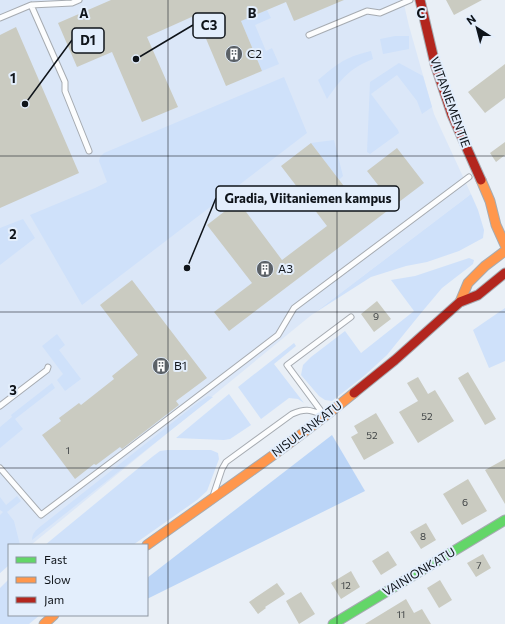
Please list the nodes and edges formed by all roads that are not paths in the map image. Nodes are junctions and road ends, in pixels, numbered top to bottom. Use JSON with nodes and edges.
{"nodes":[{"id":1,"x":79,"y":0,"type":"edge"},
{"id":2,"x":410,"y":0,"type":"edge"},
{"id":3,"x":420,"y":0,"type":"edge"},
{"id":4,"x":400,"y":2,"type":"edge"},
{"id":5,"x":31,"y":5,"type":"junction"},
{"id":6,"x":0,"y":18,"type":"edge"},
{"id":7,"x":309,"y":35,"type":"dead end"},
{"id":8,"x":89,"y":151,"type":"dead end"},
{"id":9,"x":469,"y":177,"type":"dead end"},
{"id":10,"x":490,"y":201,"type":"junction"},
{"id":11,"x":500,"y":212,"type":"dead end"},
{"id":12,"x":505,"y":245,"type":"edge"},
{"id":13,"x":505,"y":251,"type":"edge"},
{"id":14,"x":505,"y":273,"type":"edge"},
{"id":15,"x":460,"y":302,"type":"junction"},
{"id":16,"x":351,"y":317,"type":"dead end"},
{"id":17,"x":48,"y":367,"type":"dead end"},
{"id":18,"x":0,"y":406,"type":"edge"},
{"id":19,"x":325,"y":416,"type":"junction"},
{"id":20,"x":0,"y":468,"type":"edge"},
{"id":21,"x":213,"y":498,"type":"junction"},
{"id":22,"x":505,"y":520,"type":"edge"},
{"id":23,"x":148,"y":544,"type":"edge"},
{"id":24,"x":53,"y":616,"type":"edge"},
{"id":25,"x":44,"y":624,"type":"edge"},
{"id":26,"x":332,"y":624,"type":"edge"}],
"edges":[{"from":1,"to":5,"type":"lane"},
{"from":2,"to":4,"type":"lane"},
{"from":3,"to":10,"type":"main road","name":"VIITANIEMENTIE"},
{"from":4,"to":7,"type":"lane"},
{"from":5,"to":6,"type":"lane"},
{"from":5,"to":8,"type":"lane"},
{"from":9,"to":20,"type":"lane"},
{"from":10,"to":11,"type":"main road","name":"VIITANIEMENTIE"},
{"from":10,"to":12,"type":"main road","name":"VIITANIEMENTIE"},
{"from":13,"to":15,"type":"main road","name":"NISULANKATU"},
{"from":14,"to":15,"type":"main road","name":"NISULANKATU"},
{"from":15,"to":19,"type":"main road","name":"NISULANKATU"},
{"from":16,"to":19,"type":"lane"},
{"from":17,"to":18,"type":"lane"},
{"from":19,"to":21,"type":"main road","name":"NISULANKATU"},
{"from":19,"to":21,"type":"lane"},
{"from":21,"to":23,"type":"main road","name":"NISULANKATU"},
{"from":22,"to":26,"type":"main road","name":"VAINIONKATU"},
{"from":24,"to":25,"type":"main road"}]}
